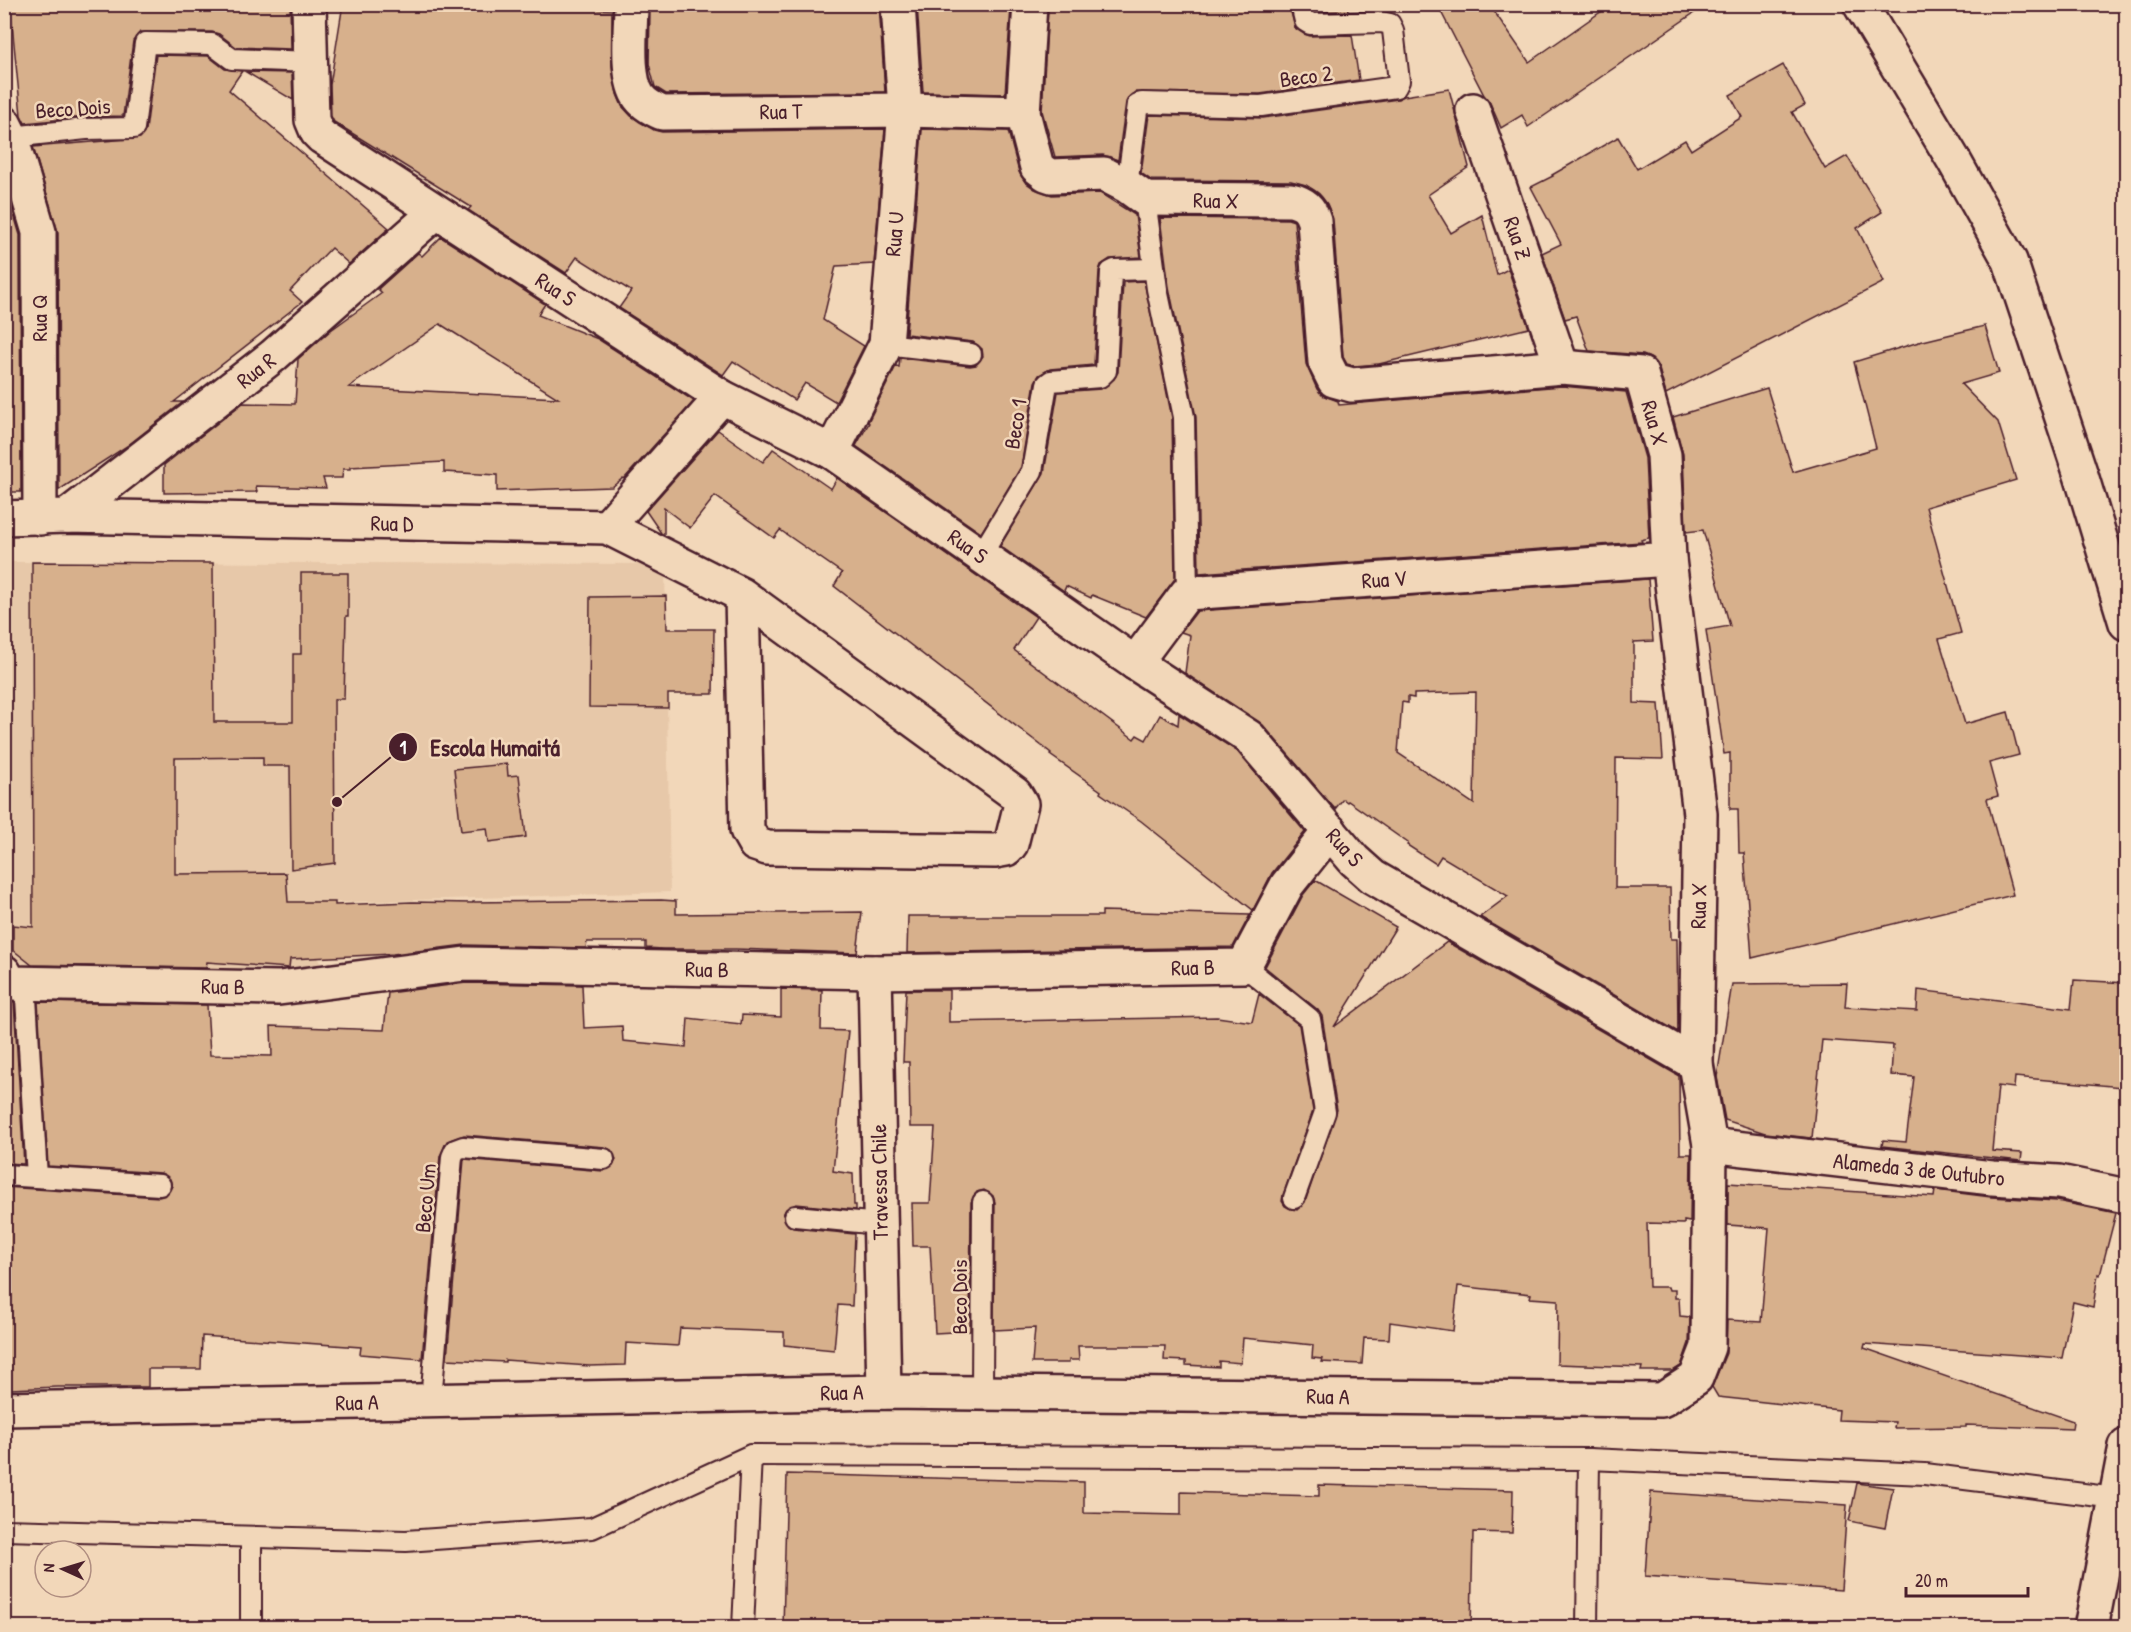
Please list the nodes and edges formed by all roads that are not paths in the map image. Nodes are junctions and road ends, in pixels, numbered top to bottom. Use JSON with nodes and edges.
{"nodes":[{"id":1,"x":309,"y":4,"type":"edge"},
{"id":2,"x":631,"y":4,"type":"edge"},
{"id":3,"x":898,"y":4,"type":"edge"},
{"id":4,"x":1030,"y":4,"type":"edge"},
{"id":5,"x":1301,"y":4,"type":"edge"},
{"id":6,"x":1860,"y":4,"type":"edge"},
{"id":7,"x":311,"y":62,"type":"junction"},
{"id":8,"x":905,"y":110,"type":"junction"},
{"id":9,"x":1473,"y":110,"type":"dead end"},
{"id":10,"x":1023,"y":113,"type":"junction"},
{"id":11,"x":8,"y":130,"type":"edge"},
{"id":12,"x":1136,"y":193,"type":"junction"},
{"id":13,"x":436,"y":212,"type":"junction"},
{"id":14,"x":1154,"y":269,"type":"junction"},
{"id":15,"x":886,"y":344,"type":"junction"},
{"id":16,"x":971,"y":354,"type":"dead end"},
{"id":17,"x":1562,"y":367,"type":"junction"},
{"id":18,"x":722,"y":397,"type":"junction"},
{"id":19,"x":832,"y":452,"type":"junction"},
{"id":20,"x":53,"y":517,"type":"junction"},
{"id":21,"x":4,"y":519,"type":"edge"},
{"id":22,"x":607,"y":527,"type":"junction"},
{"id":23,"x":981,"y":555,"type":"junction"},
{"id":24,"x":1669,"y":559,"type":"junction"},
{"id":25,"x":1187,"y":593,"type":"junction"},
{"id":26,"x":742,"y":595,"type":"junction"},
{"id":27,"x":2127,"y":622,"type":"edge"},
{"id":28,"x":1135,"y":663,"type":"junction"},
{"id":29,"x":1330,"y":831,"type":"junction"},
{"id":30,"x":1244,"y":966,"type":"junction"},
{"id":31,"x":874,"y":972,"type":"junction"},
{"id":32,"x":13,"y":979,"type":"edge"},
{"id":33,"x":1696,"y":1064,"type":"junction"},
{"id":34,"x":1710,"y":1145,"type":"junction"},
{"id":35,"x":604,"y":1159,"type":"dead end"},
{"id":36,"x":4,"y":1175,"type":"edge"},
{"id":37,"x":37,"y":1177,"type":"junction"},
{"id":38,"x":160,"y":1185,"type":"dead end"},
{"id":39,"x":2127,"y":1196,"type":"edge"},
{"id":40,"x":1294,"y":1198,"type":"dead end"},
{"id":41,"x":983,"y":1202,"type":"dead end"},
{"id":42,"x":795,"y":1216,"type":"dead end"},
{"id":43,"x":880,"y":1224,"type":"junction"},
{"id":44,"x":1678,"y":1391,"type":"joint"},
{"id":45,"x":884,"y":1392,"type":"junction"},
{"id":46,"x":982,"y":1393,"type":"junction"},
{"id":47,"x":431,"y":1400,"type":"junction"},
{"id":48,"x":4,"y":1409,"type":"edge"},
{"id":49,"x":2127,"y":1446,"type":"edge"},
{"id":50,"x":751,"y":1455,"type":"junction"},
{"id":51,"x":1589,"y":1459,"type":"junction"},
{"id":52,"x":2121,"y":1503,"type":"edge"},
{"id":53,"x":4,"y":1530,"type":"edge"},
{"id":54,"x":251,"y":1537,"type":"junction"},
{"id":55,"x":250,"y":1628,"type":"edge"},
{"id":56,"x":743,"y":1628,"type":"edge"},
{"id":57,"x":1587,"y":1628,"type":"edge"},
{"id":58,"x":2091,"y":1628,"type":"edge"}],
"edges":[{"from":1,"to":7,"type":"street","name":"Rua S"},
{"from":2,"to":8,"type":"street","name":"Rua T"},
{"from":3,"to":8,"type":"street","name":"Rua U"},
{"from":4,"to":10,"type":"street","name":"Rua X"},
{"from":5,"to":12,"type":"lane","name":"Beco 2"},
{"from":6,"to":27,"type":"street"},
{"from":7,"to":11,"type":"lane","name":"Beco Dois"},
{"from":7,"to":13,"type":"street","name":"Rua S"},
{"from":8,"to":10,"type":"street","name":"Rua T"},
{"from":8,"to":15,"type":"street","name":"Rua U"},
{"from":9,"to":17,"type":"street","name":"Rua Z"},
{"from":10,"to":12,"type":"street","name":"Rua X"},
{"from":11,"to":20,"type":"street","name":"Rua Q"},
{"from":12,"to":14,"type":"lane"},
{"from":12,"to":17,"type":"street","name":"Rua X"},
{"from":13,"to":18,"type":"street","name":"Rua S"},
{"from":13,"to":20,"type":"street","name":"Rua R"},
{"from":14,"to":23,"type":"lane","name":"Beco 1"},
{"from":14,"to":25,"type":"lane"},
{"from":15,"to":16,"type":"lane"},
{"from":15,"to":19,"type":"street","name":"Rua U"},
{"from":17,"to":24,"type":"street","name":"Rua X"},
{"from":18,"to":19,"type":"street","name":"Rua S"},
{"from":18,"to":22,"type":"street"},
{"from":19,"to":23,"type":"street","name":"Rua S"},
{"from":20,"to":21,"type":"street","name":"Rua D"},
{"from":20,"to":22,"type":"street","name":"Rua D"},
{"from":22,"to":26,"type":"street"},
{"from":23,"to":28,"type":"street","name":"Rua S"},
{"from":24,"to":25,"type":"street","name":"Rua V"},
{"from":24,"to":33,"type":"street","name":"Rua X"},
{"from":25,"to":28,"type":"street"},
{"from":26,"to":26,"type":"street"},
{"from":28,"to":29,"type":"street","name":"Rua S"},
{"from":29,"to":30,"type":"street","name":"Rua B"},
{"from":29,"to":33,"type":"street","name":"Rua S"},
{"from":30,"to":31,"type":"street","name":"Rua B"},
{"from":30,"to":40,"type":"lane"},
{"from":31,"to":32,"type":"street","name":"Rua B"},
{"from":31,"to":43,"type":"street","name":"Travessa Chile"},
{"from":32,"to":37,"type":"lane"},
{"from":33,"to":34,"type":"street","name":"Rua X"},
{"from":34,"to":39,"type":"street","name":"Alameda 3 de Outubro"},
{"from":34,"to":44,"type":"street","name":"Rua X"},
{"from":35,"to":47,"type":"lane","name":"Beco Um"},
{"from":36,"to":37,"type":"lane"},
{"from":37,"to":38,"type":"lane"},
{"from":41,"to":46,"type":"lane","name":"Beco Dois"},
{"from":42,"to":43,"type":"lane"},
{"from":43,"to":45,"type":"street","name":"Travessa Chile"},
{"from":44,"to":46,"type":"street","name":"Rua A"},
{"from":45,"to":46,"type":"street","name":"Rua A"},
{"from":45,"to":47,"type":"street","name":"Rua A"},
{"from":47,"to":48,"type":"street","name":"Rua A"},
{"from":49,"to":52,"type":"street"},
{"from":50,"to":51,"type":"lane"},
{"from":50,"to":54,"type":"lane"},
{"from":50,"to":56,"type":"lane"},
{"from":51,"to":52,"type":"lane"},
{"from":51,"to":57,"type":"lane"},
{"from":52,"to":58,"type":"street"},
{"from":53,"to":54,"type":"lane"},
{"from":54,"to":55,"type":"lane"}]}
